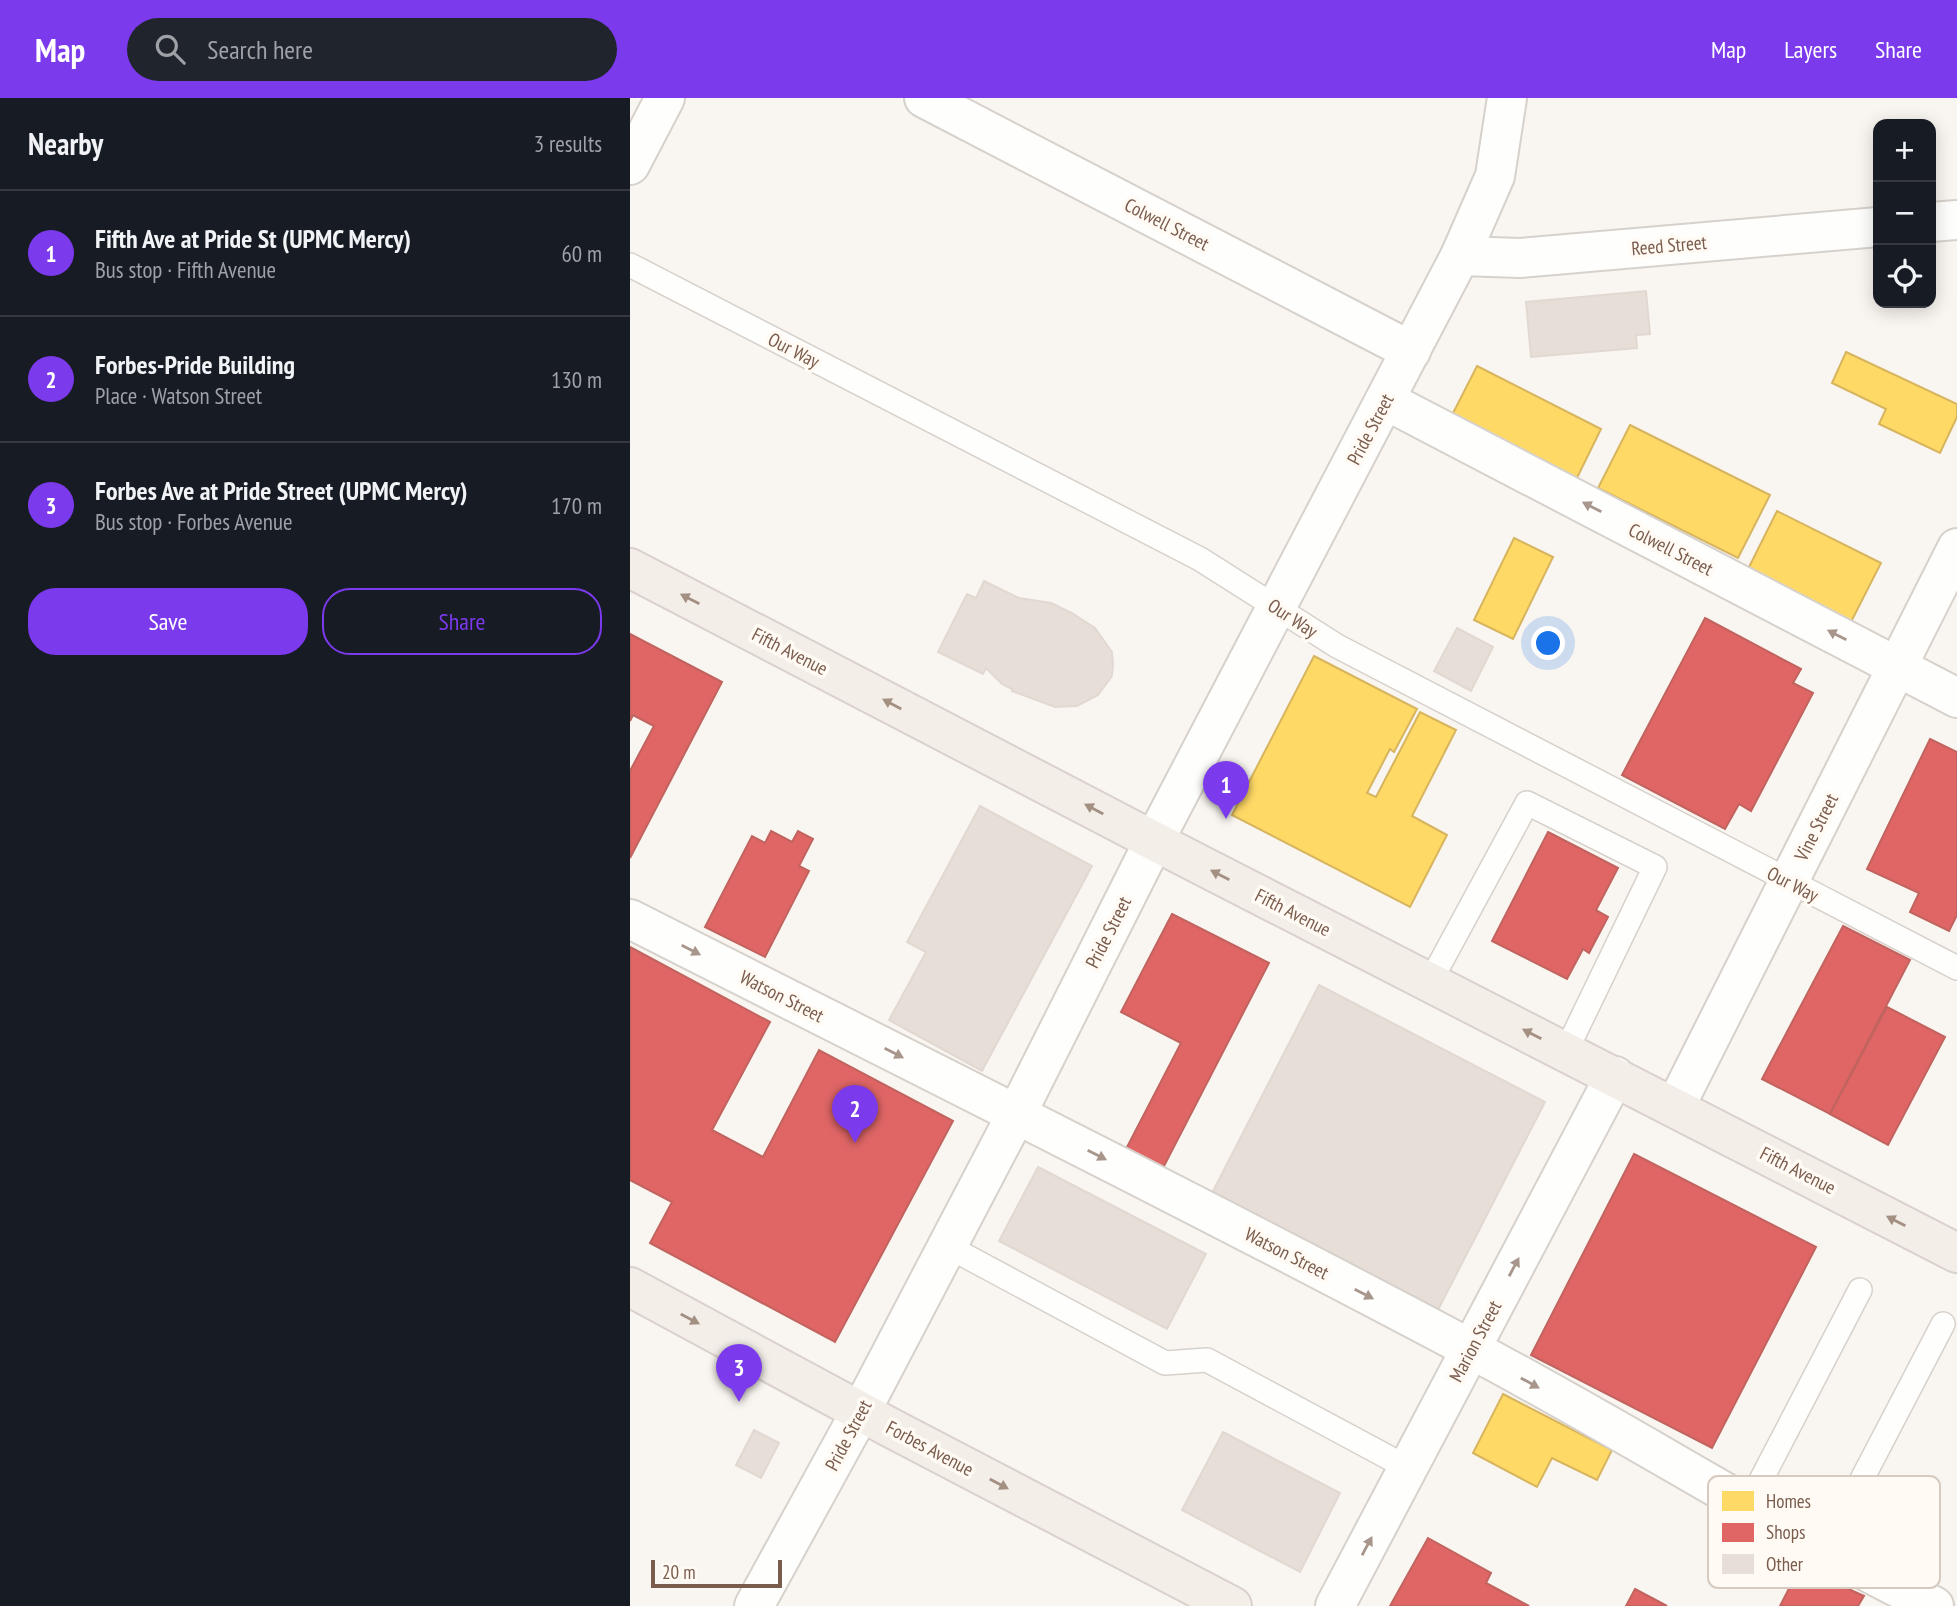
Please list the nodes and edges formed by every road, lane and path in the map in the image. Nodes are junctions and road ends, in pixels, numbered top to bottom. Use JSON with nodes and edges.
{"nodes":[{"id":1,"x":665,"y":98,"type":"edge"},
{"id":2,"x":924,"y":98,"type":"edge"},
{"id":3,"x":1507,"y":98,"type":"edge"},
{"id":4,"x":630,"y":165,"type":"edge"},
{"id":5,"x":1957,"y":220,"type":"edge"},
{"id":6,"x":1936,"y":222,"type":"edge"},
{"id":7,"x":1873,"y":226,"type":"edge"},
{"id":8,"x":1460,"y":256,"type":"junction"},
{"id":9,"x":630,"y":265,"type":"edge"},
{"id":10,"x":1411,"y":351,"type":"junction"},
{"id":11,"x":1385,"y":400,"type":"junction"},
{"id":12,"x":1957,"y":548,"type":"edge"},
{"id":13,"x":630,"y":568,"type":"edge"},
{"id":14,"x":1276,"y":608,"type":"junction"},
{"id":15,"x":1897,"y":666,"type":"junction"},
{"id":16,"x":1957,"y":698,"type":"edge"},
{"id":17,"x":1154,"y":841,"type":"junction"},
{"id":18,"x":1788,"y":882,"type":"junction"},
{"id":19,"x":630,"y":919,"type":"edge"},
{"id":20,"x":1957,"y":968,"type":"edge"},
{"id":21,"x":1430,"y":982,"type":"junction"},
{"id":22,"x":1566,"y":1051,"type":"junction"},
{"id":23,"x":1615,"y":1076,"type":"junction"},
{"id":24,"x":1675,"y":1107,"type":"junction"},
{"id":25,"x":1017,"y":1113,"type":"junction"},
{"id":26,"x":947,"y":1246,"type":"junction"},
{"id":27,"x":1957,"y":1253,"type":"edge"},
{"id":28,"x":630,"y":1287,"type":"edge"},
{"id":29,"x":1860,"y":1290,"type":"dead end"},
{"id":30,"x":1942,"y":1324,"type":"dead end"},
{"id":31,"x":1471,"y":1349,"type":"junction"},
{"id":32,"x":861,"y":1411,"type":"junction"},
{"id":33,"x":1408,"y":1468,"type":"junction"},
{"id":34,"x":1763,"y":1476,"type":"edge"},
{"id":35,"x":1863,"y":1476,"type":"edge"},
{"id":36,"x":1708,"y":1482,"type":"edge"},
{"id":37,"x":1894,"y":1588,"type":"edge"},
{"id":38,"x":1923,"y":1604,"type":"edge"},
{"id":39,"x":754,"y":1606,"type":"edge"},
{"id":40,"x":1232,"y":1606,"type":"edge"},
{"id":41,"x":1335,"y":1606,"type":"edge"}],
"edges":[{"from":1,"to":4,"type":"street"},
{"from":2,"to":10,"type":"street","name":"Colwell Street"},
{"from":3,"to":8,"type":"street","name":"Pride Street"},
{"from":5,"to":6,"type":"street"},
{"from":7,"to":8,"type":"street","name":"Reed Street"},
{"from":8,"to":10,"type":"street","name":"Pride Street"},
{"from":9,"to":14,"type":"lane","name":"Our Way"},
{"from":10,"to":11,"type":"street","name":"Pride Street"},
{"from":11,"to":14,"type":"street","name":"Pride Street"},
{"from":15,"to":11,"type":"street","name":"Colwell Street","one_way":true},
{"from":12,"to":15,"type":"street","name":"Vine Street"},
{"from":17,"to":13,"type":"main road","name":"Fifth Avenue","one_way":true},
{"from":14,"to":17,"type":"street","name":"Pride Street"},
{"from":14,"to":18,"type":"lane","name":"Our Way"},
{"from":15,"to":16,"type":"street","name":"Colwell Street"},
{"from":15,"to":18,"type":"street","name":"Vine Street"},
{"from":21,"to":17,"type":"main road","name":"Fifth Avenue","one_way":true},
{"from":17,"to":25,"type":"street","name":"Pride Street"},
{"from":18,"to":20,"type":"lane","name":"Our Way"},
{"from":18,"to":24,"type":"street","name":"Vine Street"},
{"from":19,"to":25,"type":"street","name":"Watson Street","one_way":true},
{"from":22,"to":21,"type":"main road","name":"Fifth Avenue","one_way":true},
{"from":21,"to":22,"type":"lane"},
{"from":22,"to":23,"type":"main road","name":"Fifth Avenue"},
{"from":23,"to":24,"type":"main road","name":"Fifth Avenue"},
{"from":31,"to":23,"type":"street","name":"Marion Street","one_way":true},
{"from":27,"to":24,"type":"main road","name":"Fifth Avenue","one_way":true},
{"from":25,"to":26,"type":"street","name":"Pride Street"},
{"from":25,"to":31,"type":"street","name":"Watson Street","one_way":true},
{"from":26,"to":32,"type":"street","name":"Pride Street"},
{"from":26,"to":33,"type":"lane"},
{"from":28,"to":32,"type":"main road","name":"Forbes Avenue","one_way":true},
{"from":29,"to":34,"type":"lane"},
{"from":30,"to":35,"type":"lane"},
{"from":31,"to":33,"type":"street","name":"Marion Street"},
{"from":31,"to":36,"type":"street","name":"Watson Street","one_way":true},
{"from":32,"to":39,"type":"street","name":"Pride Street"},
{"from":32,"to":40,"type":"main road","name":"Forbes Avenue","one_way":true},
{"from":41,"to":33,"type":"street","name":"Marion Street","one_way":true},
{"from":37,"to":38,"type":"street","name":"Watson Street"}]}
